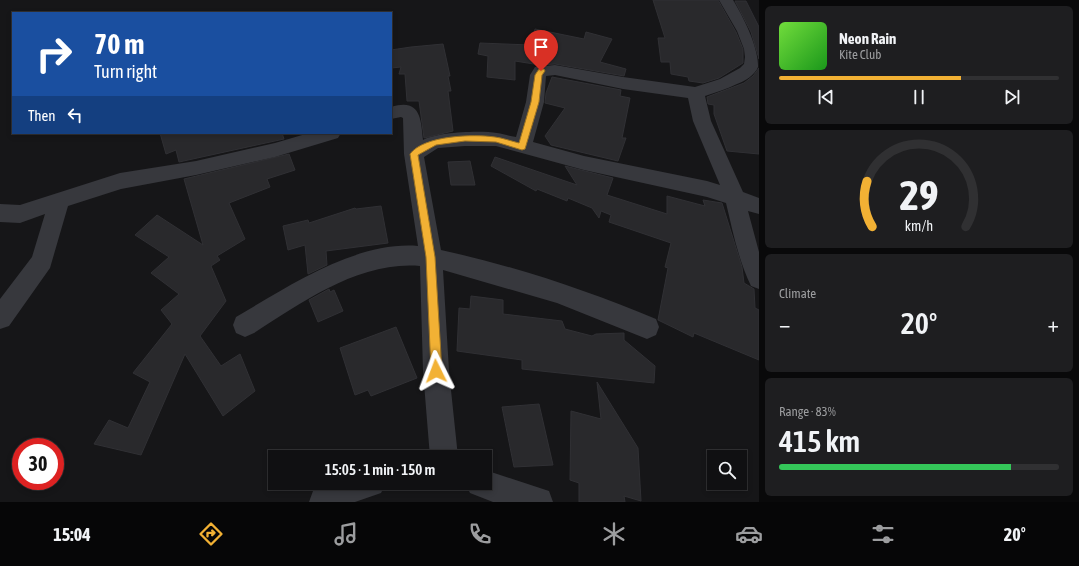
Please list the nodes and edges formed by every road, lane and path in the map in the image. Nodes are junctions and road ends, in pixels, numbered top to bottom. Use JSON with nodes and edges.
{"nodes":[{"id":1,"x":726,"y":0,"type":"edge"},
{"id":2,"x":696,"y":93,"type":"junction"},
{"id":3,"x":392,"y":113,"type":"edge"},
{"id":4,"x":329,"y":134,"type":"edge"},
{"id":5,"x":522,"y":147,"type":"junction"},
{"id":6,"x":414,"y":154,"type":"junction"},
{"id":7,"x":735,"y":199,"type":"junction"},
{"id":8,"x":59,"y":202,"type":"junction"},
{"id":9,"x":759,"y":206,"type":"edge"},
{"id":10,"x":0,"y":213,"type":"edge"},
{"id":11,"x":431,"y":257,"type":"junction"},
{"id":12,"x":759,"y":279,"type":"edge"},
{"id":13,"x":0,"y":318,"type":"edge"},
{"id":14,"x":245,"y":325,"type":"dead end"},
{"id":15,"x":647,"y":327,"type":"dead end"},
{"id":16,"x":443,"y":450,"type":"edge"},
{"id":17,"x":492,"y":487,"type":"edge"},
{"id":18,"x":348,"y":490,"type":"edge"},
{"id":19,"x":324,"y":502,"type":"edge"},
{"id":20,"x":538,"y":502,"type":"edge"}],
"edges":[{"from":1,"to":2,"type":"street"},
{"from":2,"to":5,"type":"street"},
{"from":2,"to":7,"type":"street"},
{"from":3,"to":6,"type":"street"},
{"from":4,"to":8,"type":"street"},
{"from":5,"to":6,"type":"street"},
{"from":5,"to":7,"type":"street"},
{"from":6,"to":11,"type":"street"},
{"from":7,"to":9,"type":"street"},
{"from":7,"to":12,"type":"street"},
{"from":8,"to":10,"type":"street"},
{"from":8,"to":13,"type":"street"},
{"from":11,"to":14,"type":"street"},
{"from":11,"to":15,"type":"street"},
{"from":11,"to":16,"type":"street"},
{"from":17,"to":20,"type":"street"},
{"from":18,"to":19,"type":"street"}]}
